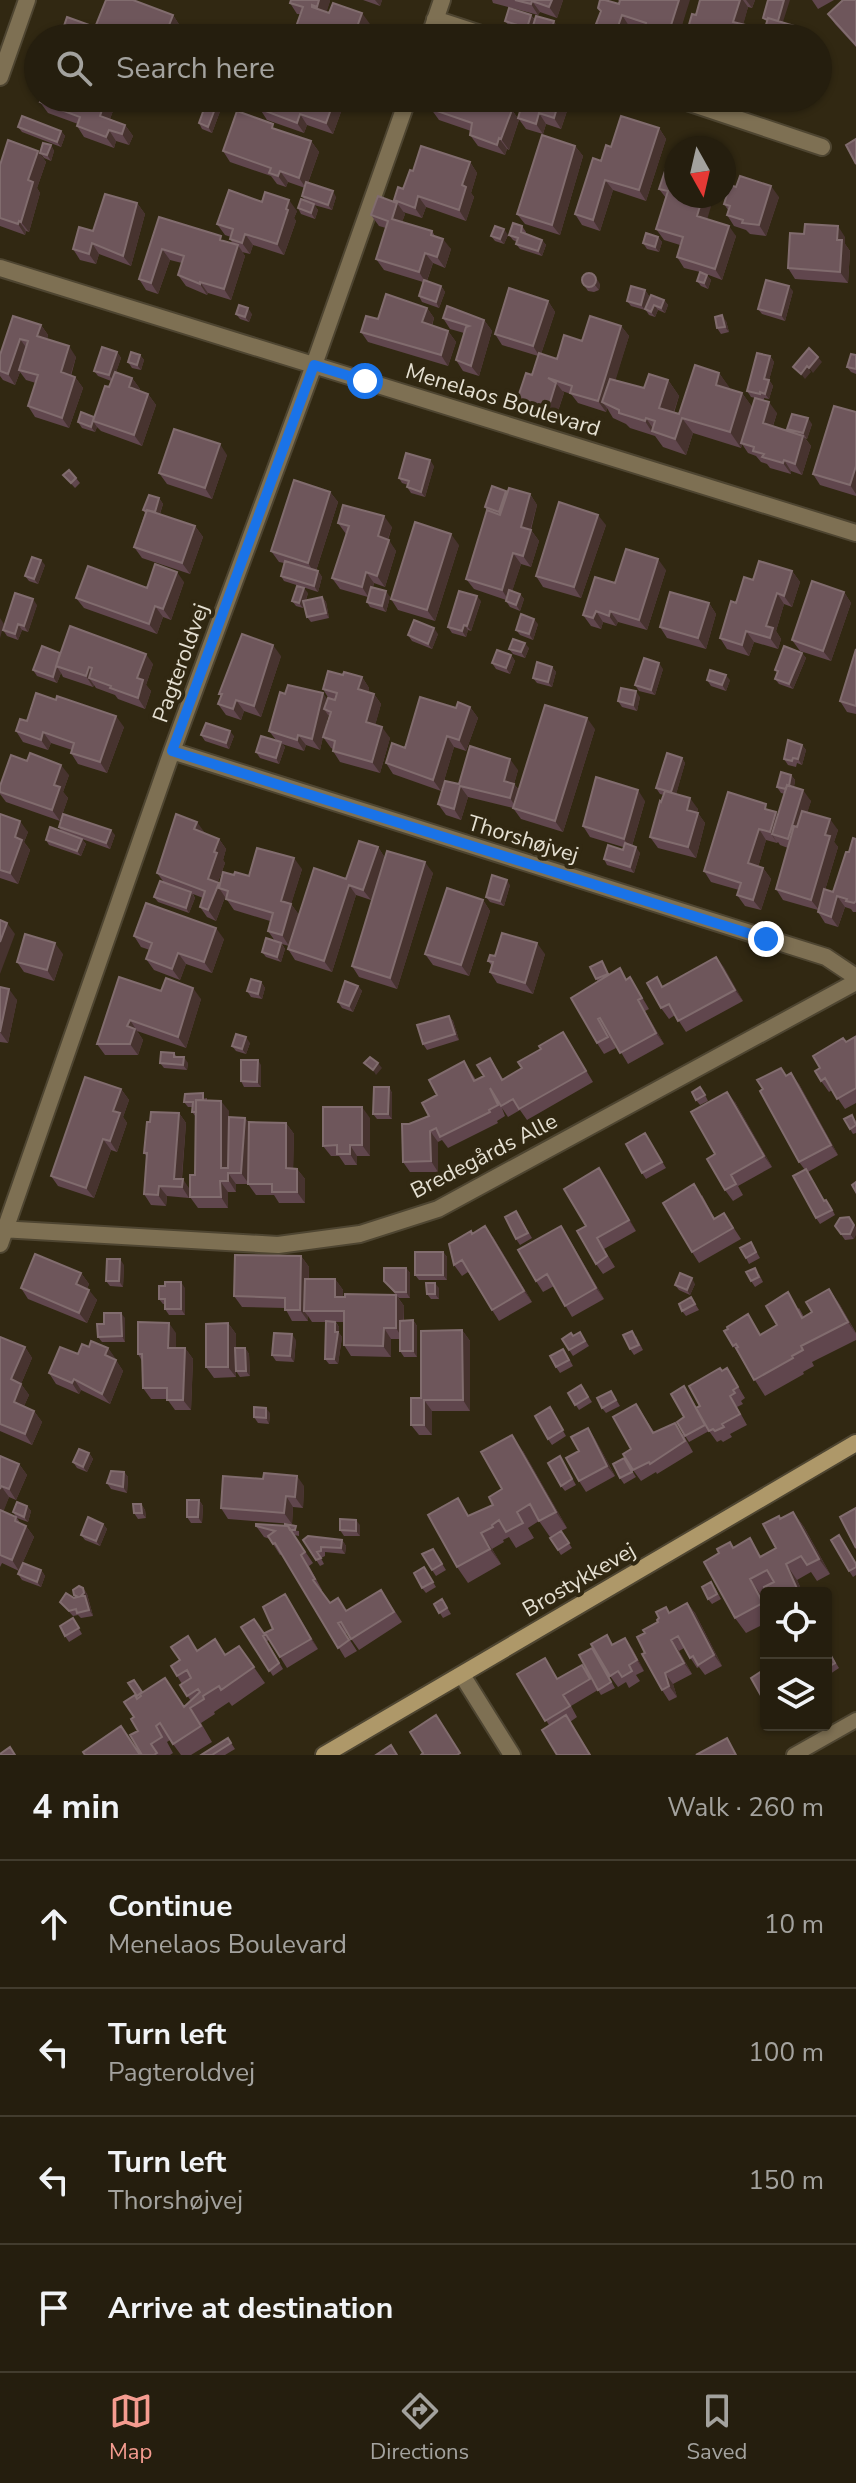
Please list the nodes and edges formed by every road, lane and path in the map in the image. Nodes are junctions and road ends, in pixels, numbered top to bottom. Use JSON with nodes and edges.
{"nodes":[{"id":1,"x":27,"y":0,"type":"edge"},
{"id":2,"x":442,"y":0,"type":"edge"},
{"id":3,"x":435,"y":19,"type":"junction"},
{"id":4,"x":433,"y":24,"type":"edge"},
{"id":5,"x":450,"y":24,"type":"edge"},
{"id":6,"x":0,"y":77,"type":"edge"},
{"id":7,"x":403,"y":112,"type":"edge"},
{"id":8,"x":717,"y":112,"type":"edge"},
{"id":9,"x":822,"y":147,"type":"dead end"},
{"id":10,"x":0,"y":268,"type":"edge"},
{"id":11,"x":314,"y":365,"type":"junction"},
{"id":12,"x":856,"y":533,"type":"edge"},
{"id":13,"x":172,"y":751,"type":"junction"},
{"id":14,"x":856,"y":979,"type":"edge"},
{"id":15,"x":2,"y":1234,"type":"edge"},
{"id":16,"x":856,"y":1443,"type":"edge"},
{"id":17,"x":462,"y":1675,"type":"junction"},
{"id":18,"x":856,"y":1720,"type":"edge"},
{"id":19,"x":324,"y":1755,"type":"edge"},
{"id":20,"x":512,"y":1755,"type":"edge"},
{"id":21,"x":794,"y":1755,"type":"edge"}],
"edges":[{"from":1,"to":6,"type":"street"},
{"from":2,"to":3,"type":"street"},
{"from":3,"to":4,"type":"street"},
{"from":3,"to":5,"type":"street"},
{"from":7,"to":11,"type":"street","name":"Pagteroldvej"},
{"from":8,"to":9,"type":"street"},
{"from":10,"to":11,"type":"street","name":"Menelaos Boulevard"},
{"from":11,"to":12,"type":"street","name":"Menelaos Boulevard"},
{"from":11,"to":13,"type":"street","name":"Pagteroldvej"},
{"from":13,"to":14,"type":"street","name":"Thorshøjvej"},
{"from":13,"to":15,"type":"street","name":"Pagteroldvej"},
{"from":14,"to":15,"type":"street","name":"Bredegårds Alle"},
{"from":16,"to":17,"type":"street","name":"Brostykkevej"},
{"from":17,"to":19,"type":"street","name":"Brostykkevej"},
{"from":17,"to":20,"type":"street"},
{"from":18,"to":21,"type":"lane"}]}
